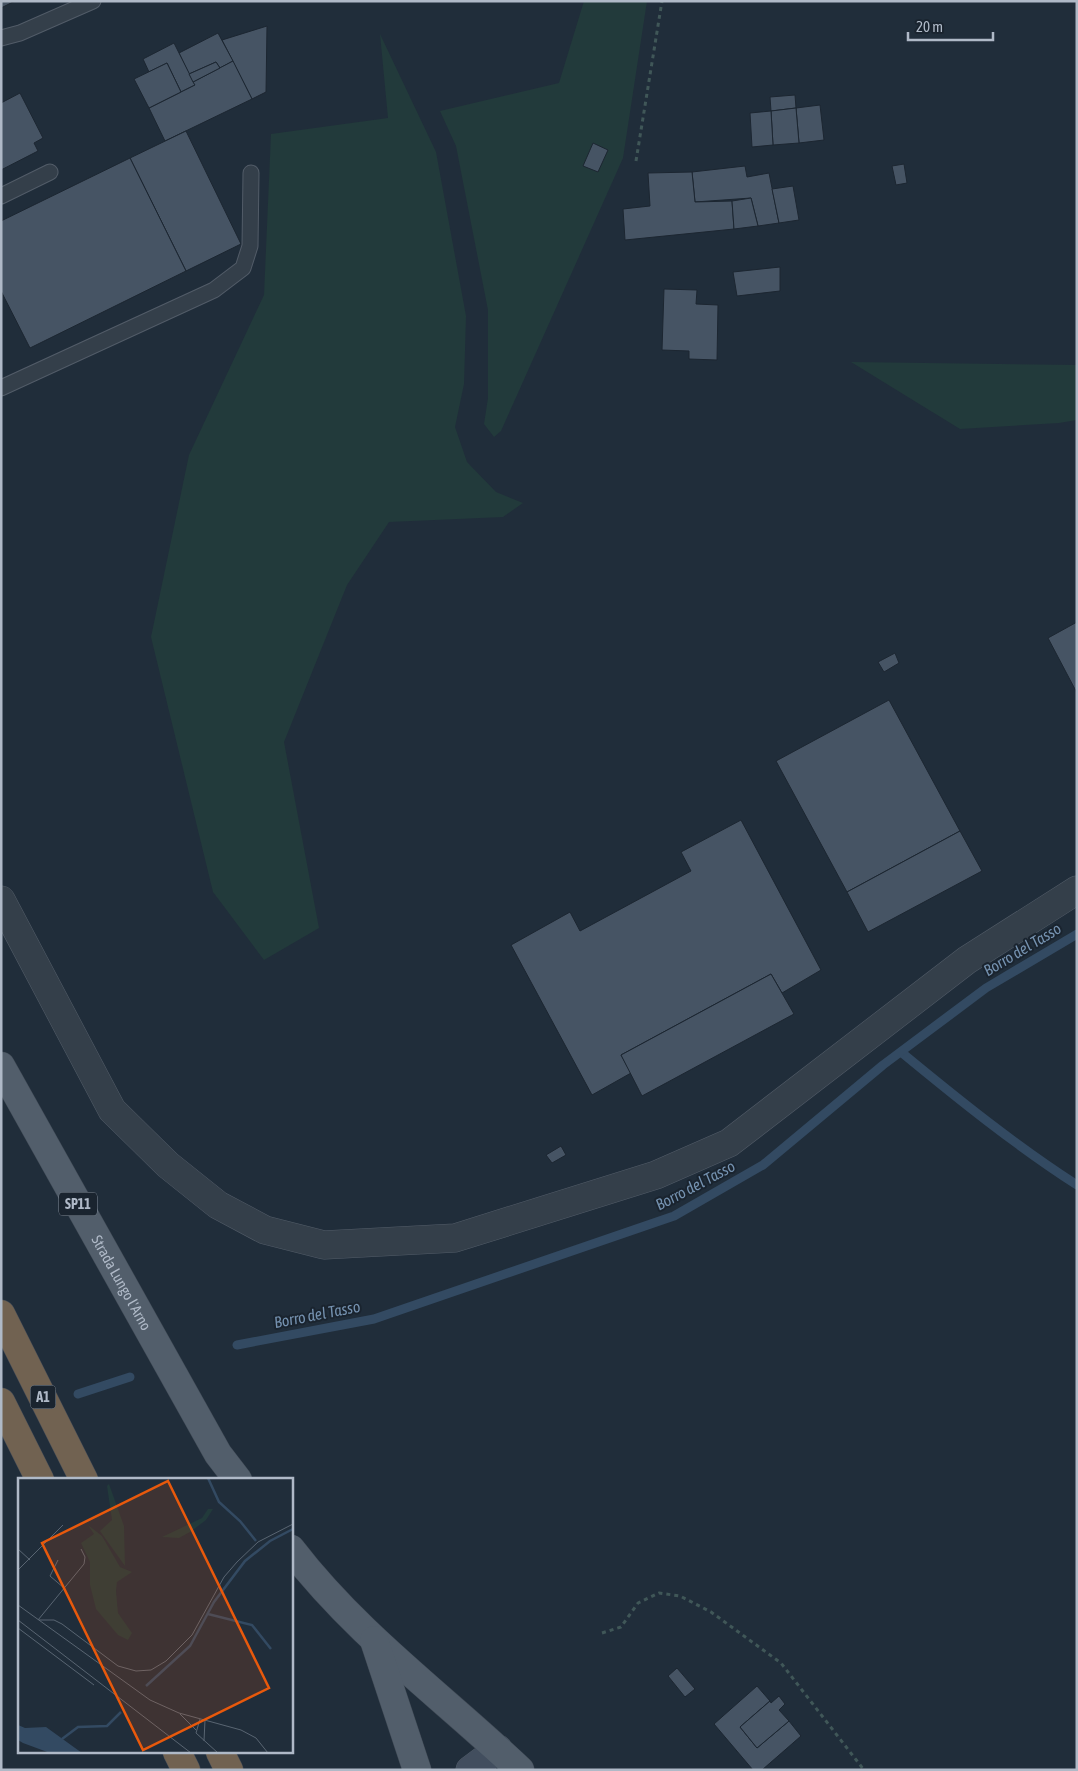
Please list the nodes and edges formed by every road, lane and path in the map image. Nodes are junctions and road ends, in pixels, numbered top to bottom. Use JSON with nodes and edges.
{"nodes":[{"id":1,"x":93,"y":1,"type":"edge"},
{"id":2,"x":662,"y":1,"type":"edge"},
{"id":3,"x":1,"y":38,"type":"edge"},
{"id":4,"x":636,"y":161,"type":"dead end"},
{"id":5,"x":50,"y":172,"type":"dead end"},
{"id":6,"x":251,"y":173,"type":"dead end"},
{"id":7,"x":1,"y":196,"type":"edge"},
{"id":8,"x":1,"y":388,"type":"edge"},
{"id":9,"x":1077,"y":890,"type":"edge"},
{"id":10,"x":1,"y":900,"type":"edge"},
{"id":11,"x":1,"y":1066,"type":"edge"},
{"id":12,"x":1,"y":1314,"type":"edge"},
{"id":13,"x":1,"y":1402,"type":"edge"},
{"id":14,"x":39,"y":1478,"type":"edge"},
{"id":15,"x":83,"y":1478,"type":"edge"},
{"id":16,"x":236,"y":1478,"type":"edge"},
{"id":17,"x":292,"y":1550,"type":"edge"},
{"id":18,"x":602,"y":1633,"type":"dead end"},
{"id":19,"x":373,"y":1639,"type":"junction"},
{"id":20,"x":498,"y":1750,"type":"junction"},
{"id":21,"x":178,"y":1754,"type":"edge"},
{"id":22,"x":221,"y":1754,"type":"edge"},
{"id":23,"x":186,"y":1770,"type":"edge"},
{"id":24,"x":229,"y":1770,"type":"edge"},
{"id":25,"x":417,"y":1770,"type":"edge"},
{"id":26,"x":470,"y":1770,"type":"edge"},
{"id":27,"x":520,"y":1770,"type":"edge"},
{"id":28,"x":864,"y":1770,"type":"edge"}],
"edges":[{"from":1,"to":3,"type":"lane"},
{"from":2,"to":4,"type":"path"},
{"from":5,"to":7,"type":"lane"},
{"from":6,"to":8,"type":"lane"},
{"from":9,"to":10,"type":"street"},
{"from":11,"to":16,"type":"main road","name":"Strada Lungo l'Arno","number":"SP11"},
{"from":12,"to":15,"type":"highway","number":"A1"},
{"from":13,"to":14,"type":"highway"},
{"from":17,"to":19,"type":"main road"},
{"from":18,"to":28,"type":"path"},
{"from":19,"to":20,"type":"main road"},
{"from":19,"to":25,"type":"main road"},
{"from":20,"to":26,"type":"street"},
{"from":20,"to":27,"type":"main road"},
{"from":21,"to":23,"type":"highway"},
{"from":22,"to":24,"type":"highway"}]}
